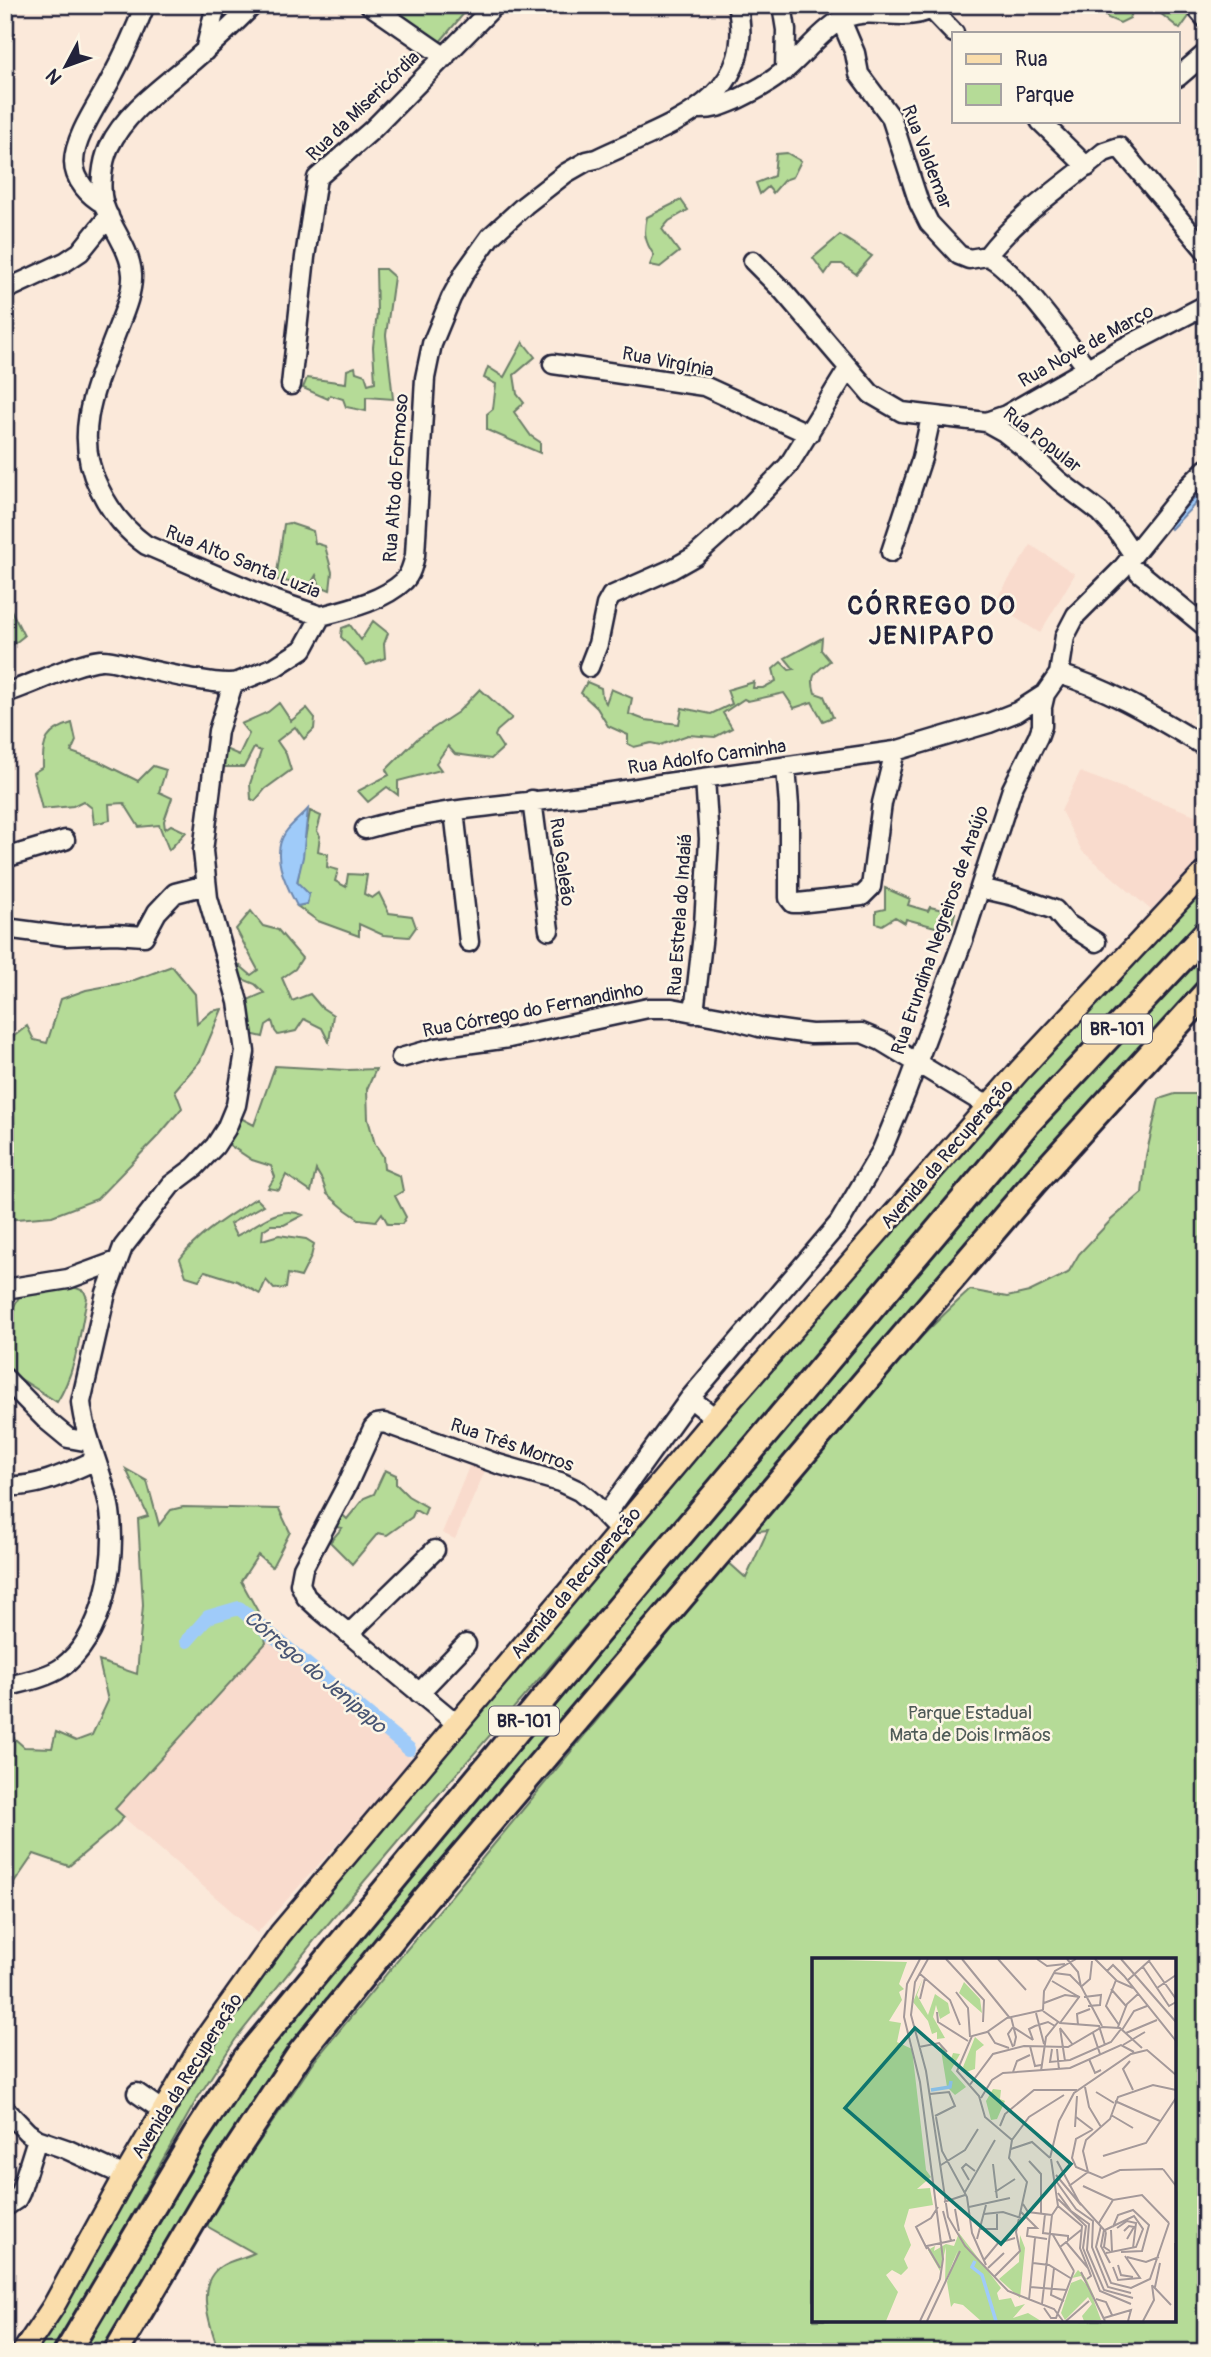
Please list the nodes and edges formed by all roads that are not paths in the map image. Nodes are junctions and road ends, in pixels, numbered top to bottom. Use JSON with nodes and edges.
{"nodes":[{"id":1,"x":145,"y":5,"type":"edge"},
{"id":2,"x":216,"y":5,"type":"edge"},
{"id":3,"x":253,"y":5,"type":"edge"},
{"id":4,"x":370,"y":5,"type":"edge"},
{"id":5,"x":495,"y":5,"type":"edge"},
{"id":6,"x":737,"y":5,"type":"edge"},
{"id":7,"x":782,"y":5,"type":"edge"},
{"id":8,"x":1194,"y":5,"type":"edge"},
{"id":9,"x":934,"y":7,"type":"edge"},
{"id":10,"x":1206,"y":19,"type":"edge"},
{"id":11,"x":841,"y":20,"type":"junction"},
{"id":12,"x":953,"y":32,"type":"edge"},
{"id":13,"x":205,"y":51,"type":"junction"},
{"id":14,"x":1206,"y":53,"type":"edge"},
{"id":15,"x":444,"y":57,"type":"junction"},
{"id":16,"x":785,"y":71,"type":"junction"},
{"id":17,"x":1180,"y":75,"type":"edge"},
{"id":18,"x":697,"y":109,"type":"junction"},
{"id":19,"x":1041,"y":122,"type":"edge"},
{"id":20,"x":1087,"y":166,"type":"junction"},
{"id":21,"x":106,"y":210,"type":"junction"},
{"id":22,"x":1206,"y":251,"type":"edge"},
{"id":23,"x":987,"y":256,"type":"junction"},
{"id":24,"x":753,"y":261,"type":"dead end"},
{"id":25,"x":5,"y":289,"type":"edge"},
{"id":26,"x":1206,"y":305,"type":"edge"},
{"id":27,"x":553,"y":364,"type":"dead end"},
{"id":28,"x":848,"y":369,"type":"junction"},
{"id":29,"x":1088,"y":369,"type":"junction"},
{"id":30,"x":290,"y":385,"type":"dead end"},
{"id":31,"x":931,"y":417,"type":"junction"},
{"id":32,"x":986,"y":422,"type":"junction"},
{"id":33,"x":809,"y":434,"type":"junction"},
{"id":34,"x":1206,"y":469,"type":"edge"},
{"id":35,"x":891,"y":552,"type":"dead end"},
{"id":36,"x":1133,"y":554,"type":"junction"},
{"id":37,"x":1139,"y":572,"type":"dead end"},
{"id":38,"x":321,"y":616,"type":"junction"},
{"id":39,"x":1206,"y":627,"type":"edge"},
{"id":40,"x":589,"y":667,"type":"dead end"},
{"id":41,"x":1059,"y":674,"type":"junction"},
{"id":42,"x":233,"y":684,"type":"junction"},
{"id":43,"x":5,"y":693,"type":"edge"},
{"id":44,"x":1045,"y":694,"type":"junction"},
{"id":45,"x":1206,"y":747,"type":"edge"},
{"id":46,"x":895,"y":751,"type":"junction"},
{"id":47,"x":786,"y":767,"type":"junction"},
{"id":48,"x":705,"y":778,"type":"junction"},
{"id":49,"x":532,"y":800,"type":"junction"},
{"id":50,"x":454,"y":811,"type":"junction"},
{"id":51,"x":365,"y":828,"type":"dead end"},
{"id":52,"x":65,"y":840,"type":"dead end"},
{"id":53,"x":5,"y":858,"type":"edge"},
{"id":54,"x":1206,"y":871,"type":"edge"},
{"id":55,"x":206,"y":885,"type":"junction"},
{"id":56,"x":980,"y":888,"type":"junction"},
{"id":57,"x":5,"y":928,"type":"edge"},
{"id":58,"x":549,"y":930,"type":"dead end"},
{"id":59,"x":1206,"y":933,"type":"edge"},
{"id":60,"x":469,"y":942,"type":"dead end"},
{"id":61,"x":1096,"y":942,"type":"dead end"},
{"id":62,"x":1206,"y":993,"type":"edge"},
{"id":63,"x":694,"y":1013,"type":"junction"},
{"id":64,"x":401,"y":1058,"type":"dead end"},
{"id":65,"x":916,"y":1063,"type":"junction"},
{"id":66,"x":988,"y":1106,"type":"junction"},
{"id":67,"x":117,"y":1261,"type":"junction"},
{"id":68,"x":5,"y":1289,"type":"edge"},
{"id":69,"x":5,"y":1378,"type":"edge"},
{"id":70,"x":690,"y":1398,"type":"junction"},
{"id":71,"x":715,"y":1418,"type":"junction"},
{"id":72,"x":90,"y":1442,"type":"junction"},
{"id":73,"x":96,"y":1460,"type":"junction"},
{"id":74,"x":5,"y":1486,"type":"edge"},
{"id":75,"x":612,"y":1523,"type":"junction"},
{"id":76,"x":435,"y":1550,"type":"dead end"},
{"id":77,"x":349,"y":1634,"type":"junction"},
{"id":78,"x":466,"y":1644,"type":"dead end"},
{"id":79,"x":5,"y":1688,"type":"edge"},
{"id":80,"x":419,"y":1693,"type":"junction"},
{"id":81,"x":457,"y":1724,"type":"junction"},
{"id":82,"x":137,"y":2093,"type":"dead end"},
{"id":83,"x":5,"y":2109,"type":"edge"},
{"id":84,"x":163,"y":2111,"type":"junction"},
{"id":85,"x":37,"y":2138,"type":"junction"},
{"id":86,"x":125,"y":2176,"type":"junction"},
{"id":87,"x":5,"y":2207,"type":"edge"},
{"id":88,"x":23,"y":2352,"type":"edge"},
{"id":89,"x":67,"y":2352,"type":"edge"},
{"id":90,"x":116,"y":2352,"type":"edge"}],
"edges":[{"from":1,"to":21,"type":"street"},
{"from":2,"to":13,"type":"street"},
{"from":3,"to":13,"type":"street"},
{"from":4,"to":15,"type":"street"},
{"from":5,"to":15,"type":"street","name":"Rua da Misericórdia"},
{"from":6,"to":18,"type":"street"},
{"from":7,"to":16,"type":"street"},
{"from":8,"to":10,"type":"street"},
{"from":9,"to":11,"type":"street"},
{"from":9,"to":12,"type":"street"},
{"from":11,"to":16,"type":"street"},
{"from":11,"to":23,"type":"street","name":"Rua Valdemar"},
{"from":13,"to":21,"type":"street"},
{"from":14,"to":17,"type":"street"},
{"from":15,"to":30,"type":"street","name":"Rua da Misericórdia"},
{"from":16,"to":18,"type":"street"},
{"from":18,"to":38,"type":"street","name":"Rua Alto do Formoso"},
{"from":19,"to":20,"type":"street"},
{"from":20,"to":22,"type":"street"},
{"from":20,"to":23,"type":"street"},
{"from":21,"to":25,"type":"street"},
{"from":21,"to":38,"type":"street","name":"Rua Alto Santa Luzia"},
{"from":23,"to":29,"type":"street"},
{"from":24,"to":28,"type":"street","name":"Rua Popular"},
{"from":26,"to":29,"type":"street","name":"Rua Nove de Março"},
{"from":27,"to":33,"type":"street","name":"Rua Virgínia"},
{"from":28,"to":31,"type":"street","name":"Rua Popular"},
{"from":28,"to":33,"type":"street"},
{"from":29,"to":32,"type":"street","name":"Rua Nove de Março"},
{"from":31,"to":32,"type":"street","name":"Rua Popular"},
{"from":31,"to":35,"type":"street"},
{"from":32,"to":36,"type":"street","name":"Rua Popular"},
{"from":33,"to":40,"type":"street"},
{"from":34,"to":36,"type":"street","name":"Rua Erundina Negreiros de Araújo"},
{"from":36,"to":41,"type":"street","name":"Rua Erundina Negreiros de Araújo"},
{"from":37,"to":39,"type":"street"},
{"from":38,"to":42,"type":"street"},
{"from":41,"to":44,"type":"street","name":"Rua Erundina Negreiros de Araújo"},
{"from":41,"to":45,"type":"street"},
{"from":42,"to":43,"type":"street"},
{"from":42,"to":55,"type":"street"},
{"from":44,"to":46,"type":"street","name":"Rua Adolfo Caminha"},
{"from":44,"to":56,"type":"street","name":"Rua Erundina Negreiros de Araújo"},
{"from":46,"to":47,"type":"street","name":"Rua Adolfo Caminha"},
{"from":46,"to":47,"type":"street"},
{"from":47,"to":48,"type":"street","name":"Rua Adolfo Caminha"},
{"from":48,"to":49,"type":"street","name":"Rua Adolfo Caminha"},
{"from":48,"to":63,"type":"street","name":"Rua Estrela do Indaiá"},
{"from":49,"to":50,"type":"street","name":"Rua Adolfo Caminha"},
{"from":49,"to":58,"type":"street","name":"Rua Galeão"},
{"from":50,"to":51,"type":"street","name":"Rua Adolfo Caminha"},
{"from":50,"to":60,"type":"street"},
{"from":52,"to":53,"type":"street"},
{"from":54,"to":66,"type":"main road","name":"Avenida da Recuperação"},
{"from":55,"to":57,"type":"street"},
{"from":55,"to":67,"type":"street"},
{"from":56,"to":61,"type":"street"},
{"from":56,"to":65,"type":"street","name":"Rua Erundina Negreiros de Araújo"},
{"from":59,"to":89,"type":"highway","name":"Avenida da Recuperação","number":"BR-101"},
{"from":62,"to":90,"type":"highway","number":"BR-101"},
{"from":63,"to":64,"type":"street","name":"Rua Córrego do Fernandinho"},
{"from":63,"to":65,"type":"street","name":"Rua Córrego do Fernandinho"},
{"from":65,"to":66,"type":"street","name":"Rua Córrego do Fernandinho"},
{"from":65,"to":70,"type":"street","name":"Rua Erundina Negreiros de Araújo"},
{"from":66,"to":71,"type":"main road","name":"Avenida da Recuperação"},
{"from":67,"to":68,"type":"street"},
{"from":67,"to":72,"type":"street"},
{"from":69,"to":72,"type":"street"},
{"from":70,"to":71,"type":"street"},
{"from":70,"to":75,"type":"street","name":"Rua Erundina Negreiros de Araújo"},
{"from":71,"to":75,"type":"main road","name":"Avenida da Recuperação"},
{"from":72,"to":73,"type":"street"},
{"from":73,"to":74,"type":"street"},
{"from":73,"to":79,"type":"street"},
{"from":75,"to":77,"type":"street","name":"Rua Três Morros"},
{"from":75,"to":81,"type":"main road","name":"Avenida da Recuperação"},
{"from":76,"to":77,"type":"street"},
{"from":77,"to":80,"type":"street"},
{"from":78,"to":80,"type":"street"},
{"from":80,"to":81,"type":"street"},
{"from":81,"to":84,"type":"main road","name":"Avenida da Recuperação"},
{"from":82,"to":84,"type":"street"},
{"from":83,"to":85,"type":"street"},
{"from":84,"to":86,"type":"main road","name":"Avenida da Recuperação"},
{"from":85,"to":86,"type":"street"},
{"from":85,"to":87,"type":"street"},
{"from":86,"to":88,"type":"main road","name":"Avenida da Recuperação"}]}
